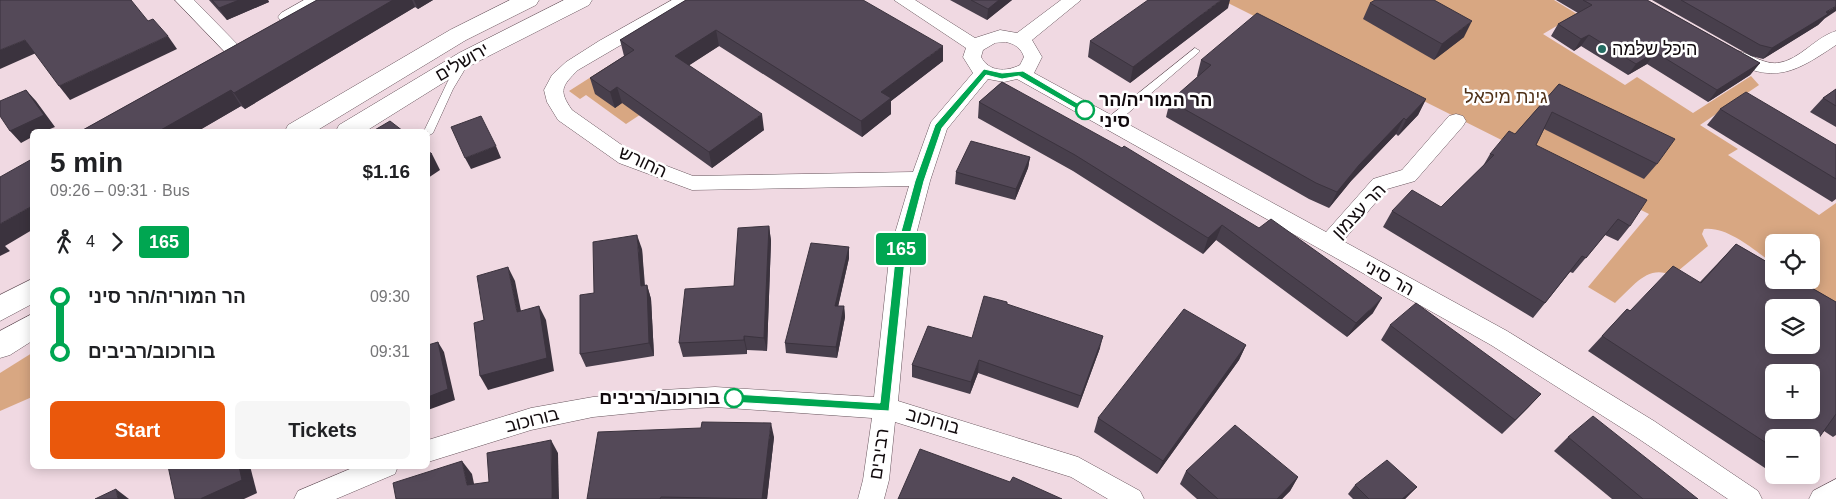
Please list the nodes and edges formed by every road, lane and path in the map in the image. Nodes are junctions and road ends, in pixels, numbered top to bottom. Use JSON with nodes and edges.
{"nodes":[{"id":1,"x":184,"y":0,"type":"edge"},
{"id":2,"x":317,"y":0,"type":"edge"},
{"id":3,"x":528,"y":0,"type":"edge"},
{"id":4,"x":581,"y":0,"type":"edge"},
{"id":5,"x":685,"y":0,"type":"edge"},
{"id":6,"x":902,"y":0,"type":"edge"},
{"id":7,"x":1072,"y":0,"type":"edge"},
{"id":8,"x":274,"y":24,"type":"edge"},
{"id":9,"x":1836,"y":37,"type":"edge"},
{"id":10,"x":248,"y":39,"type":"edge"},
{"id":11,"x":1020,"y":40,"type":"junction"},
{"id":12,"x":976,"y":46,"type":"junction"},
{"id":13,"x":231,"y":48,"type":"junction"},
{"id":14,"x":1719,"y":48,"type":"edge"},
{"id":15,"x":1195,"y":52,"type":"dead end"},
{"id":16,"x":214,"y":58,"type":"edge"},
{"id":17,"x":466,"y":58,"type":"junction"},
{"id":18,"x":984,"y":72,"type":"junction"},
{"id":19,"x":1020,"y":73,"type":"junction"},
{"id":20,"x":1456,"y":121,"type":"dead end"},
{"id":21,"x":1109,"y":123,"type":"junction"},
{"id":22,"x":300,"y":129,"type":"edge"},
{"id":23,"x":351,"y":129,"type":"edge"},
{"id":24,"x":430,"y":129,"type":"edge"},
{"id":25,"x":920,"y":181,"type":"junction"},
{"id":26,"x":1328,"y":244,"type":"junction"},
{"id":27,"x":30,"y":291,"type":"edge"},
{"id":28,"x":0,"y":309,"type":"edge"},
{"id":29,"x":30,"y":327,"type":"edge"},
{"id":30,"x":0,"y":346,"type":"edge"},
{"id":31,"x":885,"y":408,"type":"junction"},
{"id":32,"x":430,"y":450,"type":"edge"},
{"id":33,"x":379,"y":469,"type":"edge"},
{"id":34,"x":1836,"y":491,"type":"edge"},
{"id":35,"x":307,"y":499,"type":"edge"},
{"id":36,"x":871,"y":499,"type":"edge"},
{"id":37,"x":1131,"y":499,"type":"edge"},
{"id":38,"x":1749,"y":499,"type":"edge"},
{"id":39,"x":1822,"y":499,"type":"edge"}],
"edges":[{"from":1,"to":13,"type":"street"},
{"from":2,"to":8,"type":"street"},
{"from":3,"to":22,"type":"main road","name":"ירושלים"},
{"from":4,"to":17,"type":"main road","name":"ירושלים"},
{"from":5,"to":25,"type":"street","name":"החורש"},
{"from":6,"to":12,"type":"street"},
{"from":7,"to":11,"type":"street"},
{"from":9,"to":14,"type":"street"},
{"from":10,"to":13,"type":"street"},
{"from":11,"to":12,"type":"street"},
{"from":11,"to":19,"type":"street"},
{"from":12,"to":18,"type":"street"},
{"from":13,"to":16,"type":"street"},
{"from":15,"to":21,"type":"lane"},
{"from":17,"to":23,"type":"main road","name":"ירושלים"},
{"from":17,"to":24,"type":"lane"},
{"from":18,"to":19,"type":"street"},
{"from":18,"to":25,"type":"street","name":"רביבים"},
{"from":19,"to":21,"type":"street","name":"הר סיני"},
{"from":20,"to":26,"type":"street","name":"הר עצמון"},
{"from":21,"to":26,"type":"street","name":"הר סיני"},
{"from":25,"to":31,"type":"street","name":"רביבים"},
{"from":26,"to":38,"type":"street","name":"הר סיני"},
{"from":27,"to":28,"type":"main road"},
{"from":29,"to":30,"type":"main road"},
{"from":31,"to":32,"type":"street","name":"בורוכוב"},
{"from":31,"to":36,"type":"street","name":"רביבים"},
{"from":31,"to":37,"type":"street","name":"בורוכוב"},
{"from":33,"to":35,"type":"street"},
{"from":34,"to":39,"type":"street"}]}
